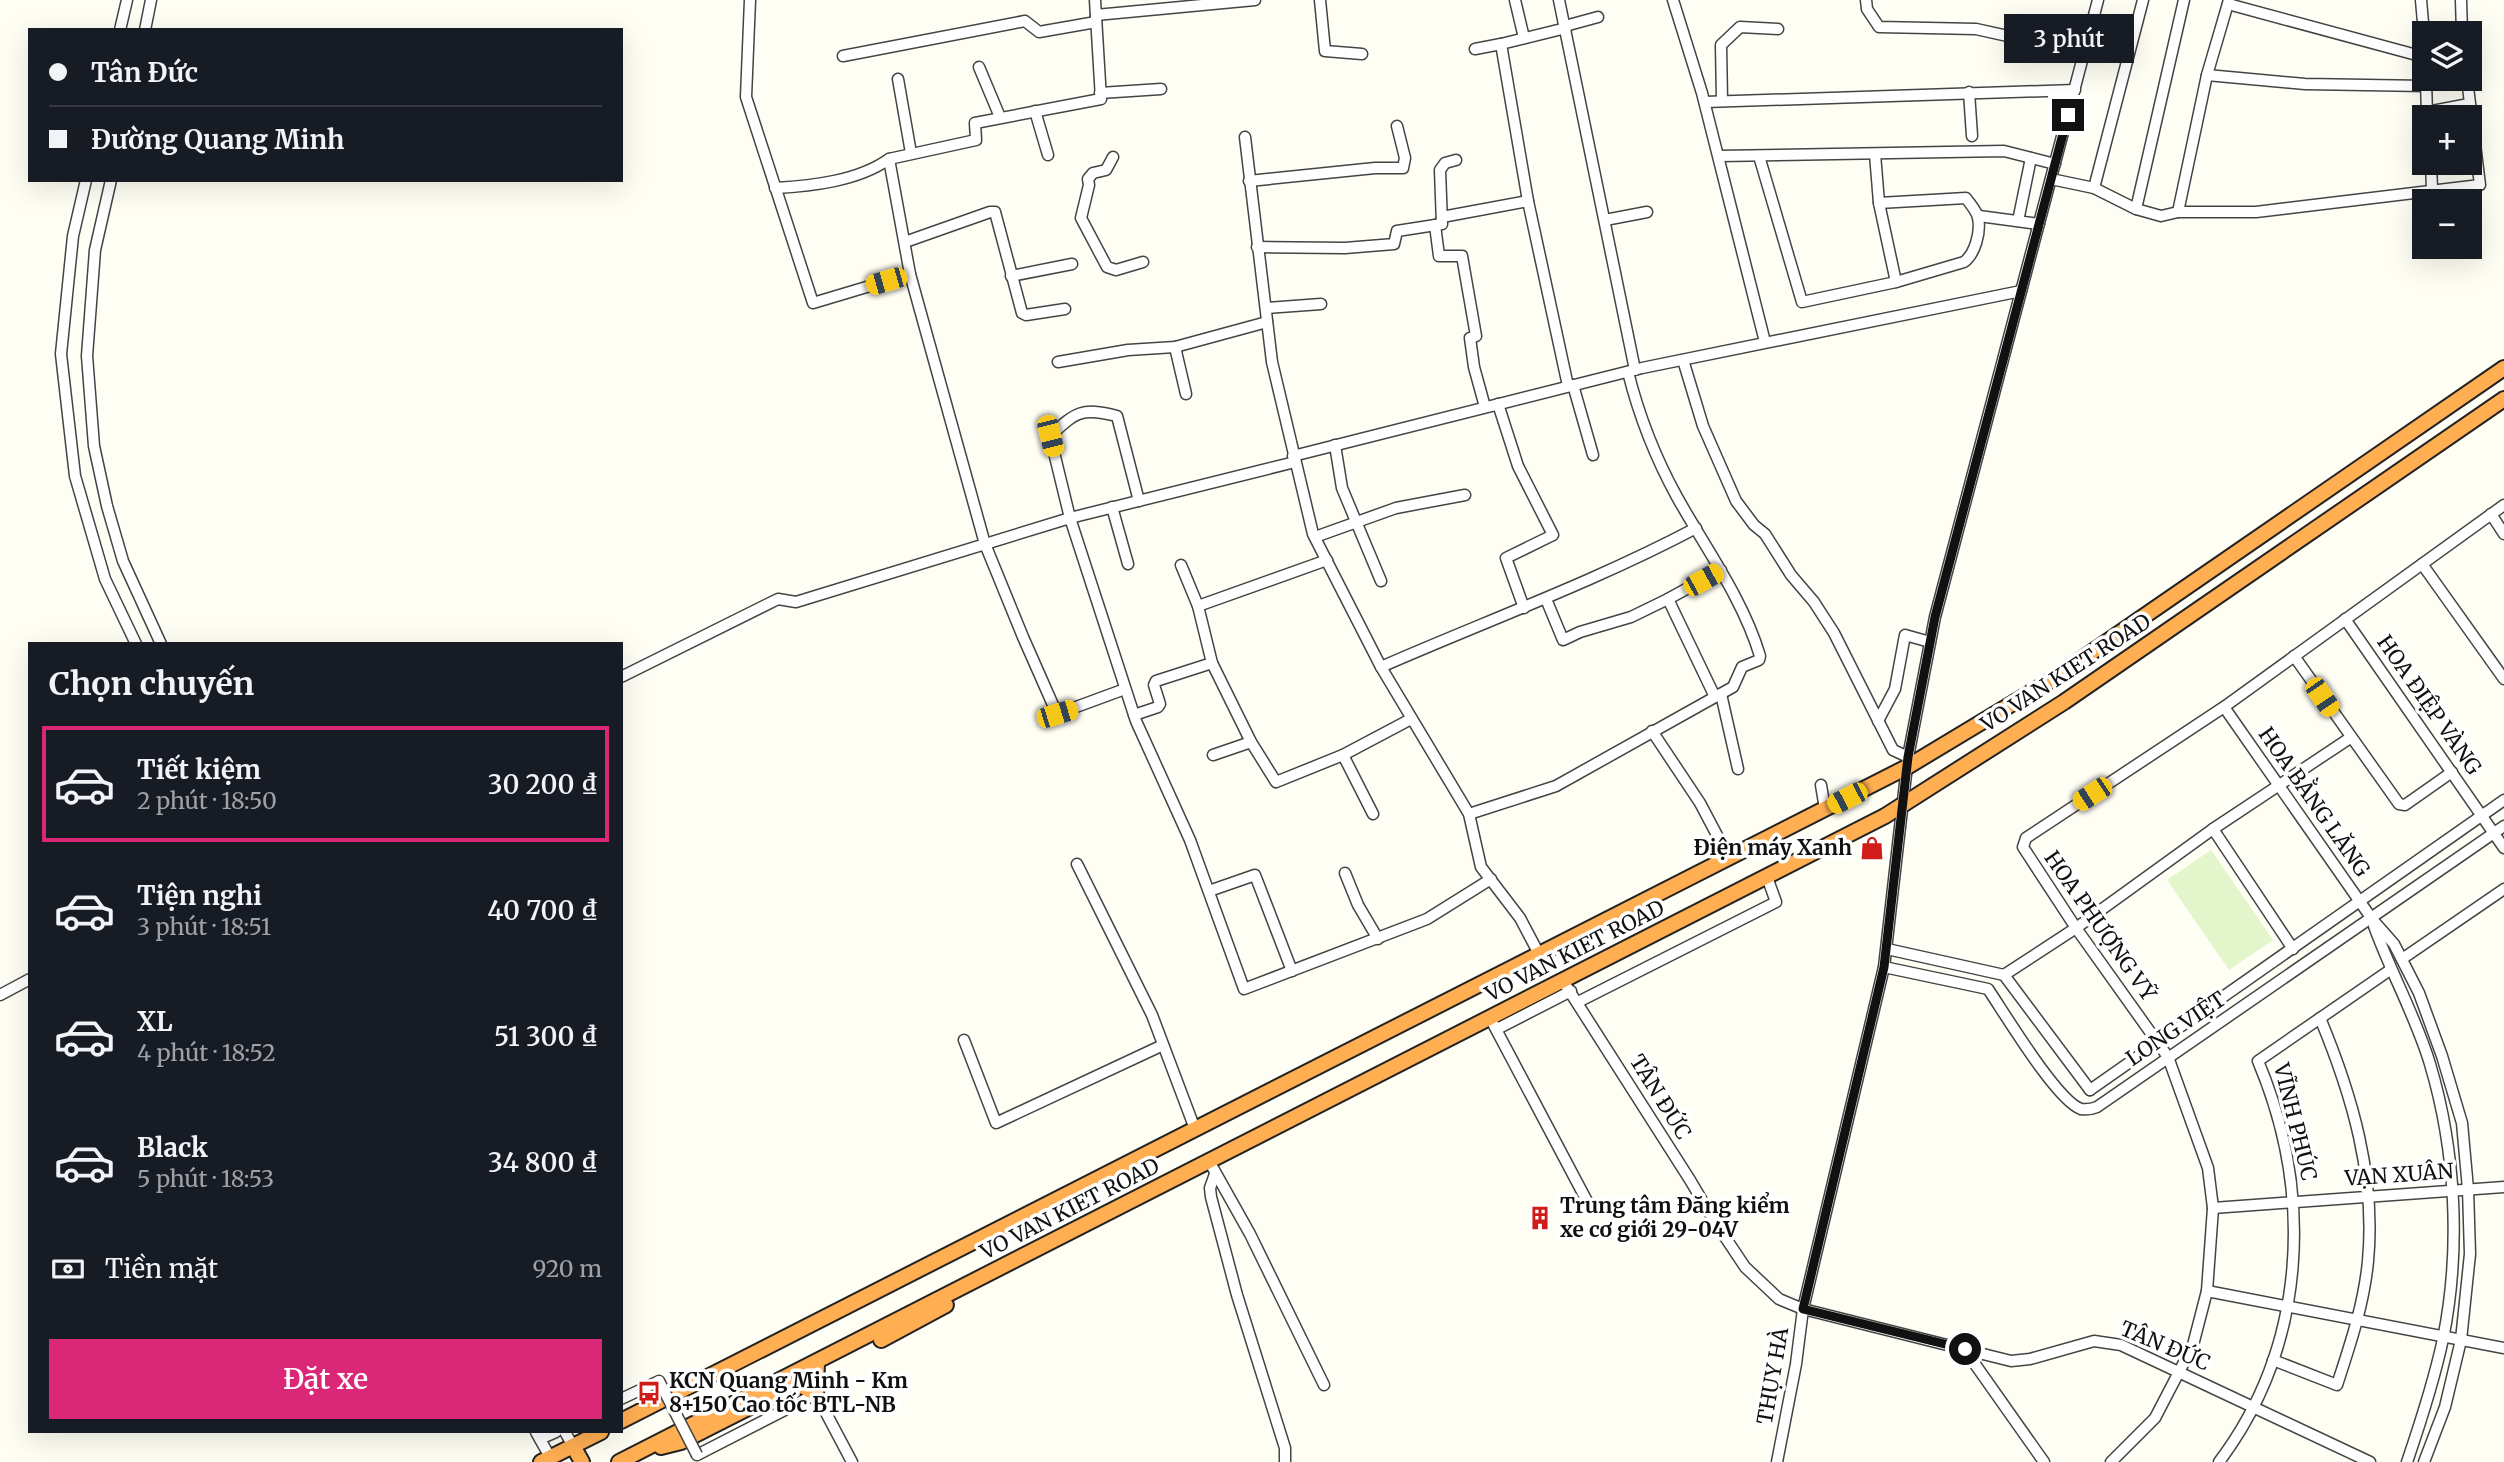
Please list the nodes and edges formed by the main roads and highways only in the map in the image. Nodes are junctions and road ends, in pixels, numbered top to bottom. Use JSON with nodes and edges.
{"nodes":[{"id":1,"x":2504,"y":368,"type":"edge"},
{"id":2,"x":2504,"y":399,"type":"edge"},
{"id":3,"x":817,"y":1367,"type":"junction"},
{"id":4,"x":792,"y":1380,"type":"junction"},
{"id":5,"x":623,"y":1420,"type":"edge"},
{"id":6,"x":599,"y":1433,"type":"edge"},
{"id":7,"x":573,"y":1446,"type":"junction"},
{"id":8,"x":548,"y":1460,"type":"edge"},
{"id":9,"x":582,"y":1462,"type":"edge"},
{"id":10,"x":618,"y":1462,"type":"edge"}],
"edges":[{"from":1,"to":5,"type":"highway","name":"VO VAN KIET ROAD"},
{"from":2,"to":3,"type":"highway","name":"VO VAN KIET ROAD"},
{"from":3,"to":4,"type":"highway","name":"VO VAN KIET ROAD"},
{"from":3,"to":4,"type":"highway"},
{"from":4,"to":10,"type":"highway","name":"VO VAN KIET ROAD"},
{"from":6,"to":7,"type":"highway"},
{"from":7,"to":8,"type":"highway"},
{"from":7,"to":9,"type":"highway"}]}
